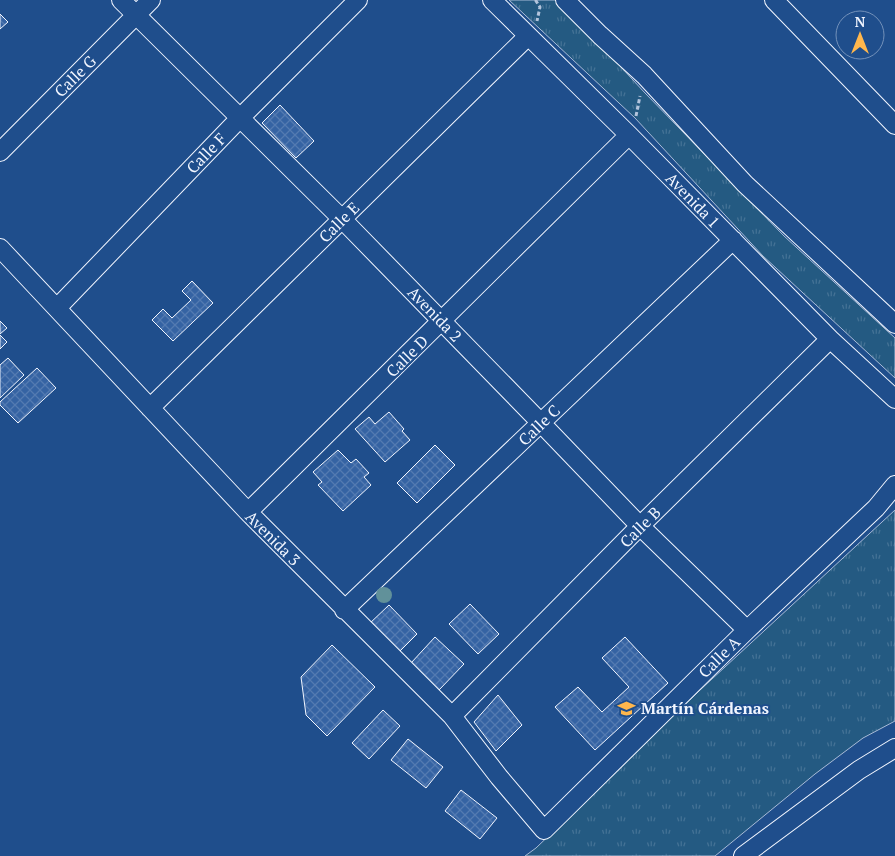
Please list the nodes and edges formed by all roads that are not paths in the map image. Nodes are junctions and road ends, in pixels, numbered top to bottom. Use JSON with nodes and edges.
{"nodes":[{"id":1,"x":121,"y":0,"type":"edge"},
{"id":2,"x":151,"y":0,"type":"edge"},
{"id":3,"x":358,"y":0,"type":"edge"},
{"id":4,"x":492,"y":0,"type":"edge"},
{"id":5,"x":565,"y":0,"type":"edge"},
{"id":6,"x":774,"y":0,"type":"edge"},
{"id":7,"x":136,"y":14,"type":"junction"},
{"id":8,"x":528,"y":36,"type":"junction"},
{"id":9,"x":892,"y":117,"type":"edge"},
{"id":10,"x":240,"y":118,"type":"junction"},
{"id":11,"x":630,"y":135,"type":"junction"},
{"id":12,"x":0,"y":152,"type":"edge"},
{"id":13,"x":342,"y":219,"type":"junction"},
{"id":14,"x":733,"y":240,"type":"junction"},
{"id":15,"x":0,"y":248,"type":"edge"},
{"id":16,"x":56,"y":308,"type":"junction"},
{"id":17,"x":441,"y":322,"type":"junction"},
{"id":18,"x":895,"y":324,"type":"edge"},
{"id":19,"x":830,"y":339,"type":"junction"},
{"id":20,"x":895,"y":399,"type":"edge"},
{"id":21,"x":150,"y":408,"type":"junction"},
{"id":22,"x":541,"y":423,"type":"junction"},
{"id":23,"x":895,"y":485,"type":"edge"},
{"id":24,"x":248,"y":512,"type":"junction"},
{"id":25,"x":640,"y":526,"type":"junction"},
{"id":26,"x":344,"y":610,"type":"junction"},
{"id":27,"x":747,"y":630,"type":"junction"},
{"id":28,"x":452,"y":716,"type":"junction"},
{"id":29,"x":895,"y":748,"type":"edge"},
{"id":30,"x":544,"y":830,"type":"joint"},
{"id":31,"x":743,"y":856,"type":"edge"}],
"edges":[{"from":1,"to":7,"type":"street","name":"Avenida 2"},
{"from":2,"to":7,"type":"street","name":"Calle G"},
{"from":3,"to":10,"type":"street","name":"Calle F"},
{"from":4,"to":8,"type":"street","name":"Avenida 1"},
{"from":5,"to":18,"type":"street"},
{"from":6,"to":9,"type":"street"},
{"from":7,"to":10,"type":"street","name":"Avenida 2"},
{"from":7,"to":12,"type":"street","name":"Calle G"},
{"from":8,"to":11,"type":"street","name":"Avenida 1"},
{"from":8,"to":13,"type":"street","name":"Calle E"},
{"from":10,"to":13,"type":"street","name":"Avenida 2"},
{"from":10,"to":16,"type":"street","name":"Calle F"},
{"from":11,"to":14,"type":"street","name":"Avenida 1"},
{"from":11,"to":17,"type":"street","name":"Calle D"},
{"from":13,"to":17,"type":"street","name":"Avenida 2"},
{"from":13,"to":21,"type":"street","name":"Calle E"},
{"from":14,"to":19,"type":"street","name":"Avenida 1"},
{"from":14,"to":22,"type":"street","name":"Calle C"},
{"from":15,"to":16,"type":"street","name":"Avenida 3"},
{"from":16,"to":21,"type":"street","name":"Avenida 3"},
{"from":17,"to":22,"type":"street","name":"Avenida 2"},
{"from":17,"to":24,"type":"street","name":"Calle D"},
{"from":19,"to":20,"type":"street","name":"Avenida 1"},
{"from":19,"to":25,"type":"street","name":"Calle B"},
{"from":21,"to":24,"type":"street","name":"Avenida 3"},
{"from":22,"to":25,"type":"street","name":"Avenida 2"},
{"from":22,"to":26,"type":"street","name":"Calle C"},
{"from":23,"to":27,"type":"street","name":"Calle A"},
{"from":24,"to":26,"type":"street","name":"Avenida 3"},
{"from":25,"to":27,"type":"street","name":"Avenida 2"},
{"from":25,"to":28,"type":"street","name":"Calle B"},
{"from":26,"to":28,"type":"street","name":"Avenida 3"},
{"from":27,"to":30,"type":"street","name":"Calle A"},
{"from":28,"to":30,"type":"street","name":"Avenida 3"},
{"from":29,"to":31,"type":"street"}]}
